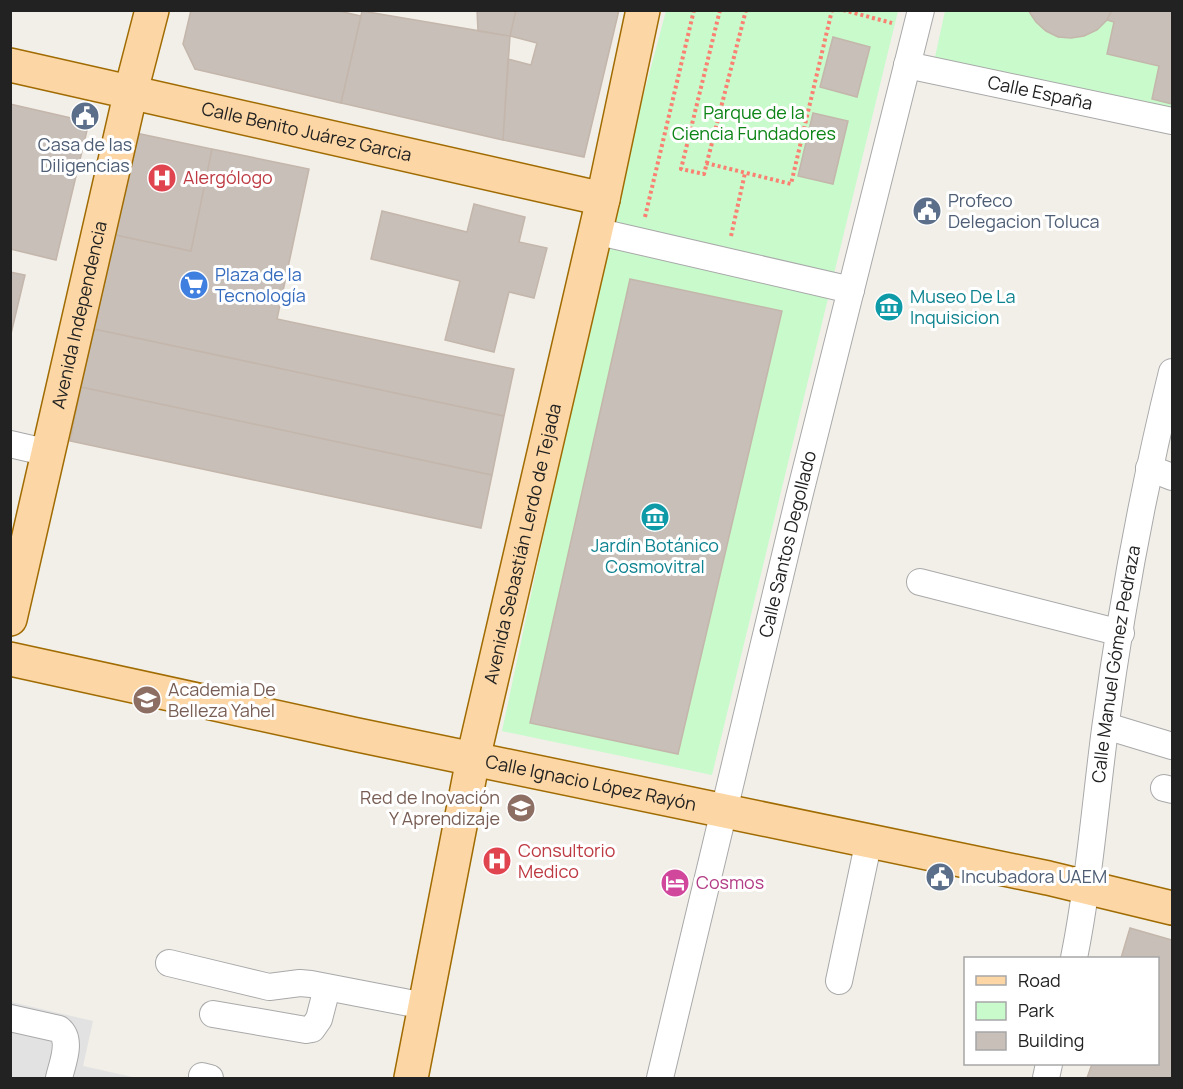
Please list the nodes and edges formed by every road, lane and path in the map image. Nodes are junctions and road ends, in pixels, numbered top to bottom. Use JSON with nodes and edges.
{"nodes":[{"id":1,"x":152,"y":10,"type":"edge"},
{"id":2,"x":643,"y":10,"type":"edge"},
{"id":3,"x":694,"y":10,"type":"edge"},
{"id":4,"x":720,"y":10,"type":"edge"},
{"id":5,"x":746,"y":10,"type":"edge"},
{"id":6,"x":832,"y":10,"type":"edge"},
{"id":7,"x":843,"y":10,"type":"edge"},
{"id":8,"x":851,"y":11,"type":"edge"},
{"id":9,"x":919,"y":20,"type":"edge"},
{"id":10,"x":907,"y":64,"type":"junction"},
{"id":11,"x":10,"y":65,"type":"edge"},
{"id":12,"x":131,"y":92,"type":"junction"},
{"id":13,"x":1173,"y":122,"type":"edge"},
{"id":14,"x":706,"y":163,"type":"junction"},
{"id":15,"x":745,"y":173,"type":"junction"},
{"id":16,"x":603,"y":200,"type":"junction"},
{"id":17,"x":595,"y":231,"type":"junction"},
{"id":18,"x":730,"y":240,"type":"dead end"},
{"id":19,"x":639,"y":241,"type":"junction"},
{"id":20,"x":851,"y":290,"type":"junction"},
{"id":21,"x":1173,"y":372,"type":"edge"},
{"id":22,"x":10,"y":444,"type":"edge"},
{"id":23,"x":49,"y":453,"type":"junction"},
{"id":24,"x":1149,"y":468,"type":"junction"},
{"id":25,"x":1173,"y":477,"type":"edge"},
{"id":26,"x":920,"y":582,"type":"dead end"},
{"id":27,"x":10,"y":619,"type":"edge"},
{"id":28,"x":1121,"y":633,"type":"junction"},
{"id":29,"x":10,"y":659,"type":"edge"},
{"id":30,"x":1106,"y":726,"type":"junction"},
{"id":31,"x":1173,"y":746,"type":"edge"},
{"id":32,"x":473,"y":759,"type":"junction"},
{"id":33,"x":723,"y":810,"type":"junction"},
{"id":34,"x":868,"y":840,"type":"junction"},
{"id":35,"x":1086,"y":886,"type":"junction"},
{"id":36,"x":1173,"y":908,"type":"edge"},
{"id":37,"x":1074,"y":957,"type":"edge"},
{"id":38,"x":169,"y":963,"type":"dead end"},
{"id":39,"x":839,"y":981,"type":"dead end"},
{"id":40,"x":327,"y":988,"type":"junction"},
{"id":41,"x":425,"y":1006,"type":"junction"},
{"id":42,"x":213,"y":1014,"type":"dead end"},
{"id":43,"x":10,"y":1018,"type":"edge"},
{"id":44,"x":666,"y":1077,"type":"edge"},
{"id":45,"x":59,"y":1078,"type":"edge"},
{"id":46,"x":411,"y":1078,"type":"edge"}],
"edges":[{"from":1,"to":12,"type":"main road","name":"Avenida Independencia"},
{"from":2,"to":16,"type":"main road","name":"Avenida Sebastián Lerdo de Tejada"},
{"from":3,"to":19,"type":"path"},
{"from":4,"to":14,"type":"path"},
{"from":5,"to":14,"type":"path"},
{"from":6,"to":15,"type":"path"},
{"from":7,"to":8,"type":"path"},
{"from":8,"to":9,"type":"path"},
{"from":9,"to":10,"type":"street","name":"Calle Santos Degollado"},
{"from":10,"to":13,"type":"street","name":"Calle España"},
{"from":10,"to":20,"type":"street","name":"Calle Santos Degollado"},
{"from":11,"to":12,"type":"main road","name":"Calle Benito Juárez Garcia"},
{"from":12,"to":16,"type":"main road","name":"Calle Benito Juárez Garcia"},
{"from":12,"to":23,"type":"main road","name":"Avenida Independencia"},
{"from":14,"to":15,"type":"path"},
{"from":15,"to":18,"type":"path"},
{"from":16,"to":17,"type":"main road","name":"Avenida Sebastián Lerdo de Tejada"},
{"from":17,"to":19,"type":"street"},
{"from":17,"to":32,"type":"main road","name":"Avenida Sebastián Lerdo de Tejada"},
{"from":19,"to":20,"type":"street"},
{"from":20,"to":33,"type":"street","name":"Calle Santos Degollado"},
{"from":21,"to":24,"type":"street","name":"Calle Manuel Gómez Pedraza"},
{"from":22,"to":23,"type":"street"},
{"from":23,"to":27,"type":"main road","name":"Avenida Independencia"},
{"from":24,"to":25,"type":"street"},
{"from":24,"to":28,"type":"street","name":"Calle Manuel Gómez Pedraza"},
{"from":26,"to":28,"type":"street"},
{"from":28,"to":30,"type":"street","name":"Calle Manuel Gómez Pedraza"},
{"from":29,"to":32,"type":"main road","name":"Calle Ignacio López Rayón"},
{"from":30,"to":31,"type":"street"},
{"from":30,"to":35,"type":"street","name":"Calle Manuel Gómez Pedraza"},
{"from":32,"to":33,"type":"main road","name":"Calle Ignacio López Rayón"},
{"from":32,"to":41,"type":"main road","name":"Avenida Sebastián Lerdo de Tejada"},
{"from":33,"to":34,"type":"main road","name":"Calle Ignacio López Rayón"},
{"from":33,"to":44,"type":"street","name":"Calle Santos Degollado"},
{"from":34,"to":35,"type":"main road","name":"Calle Ignacio López Rayón"},
{"from":34,"to":39,"type":"street"},
{"from":35,"to":36,"type":"main road","name":"Calle Ignacio López Rayón"},
{"from":35,"to":37,"type":"street","name":"Calle Manuel Gómez Pedraza"},
{"from":38,"to":40,"type":"street"},
{"from":40,"to":41,"type":"street"},
{"from":40,"to":42,"type":"street"},
{"from":41,"to":46,"type":"main road","name":"Avenida Sebastián Lerdo de Tejada"},
{"from":43,"to":45,"type":"street"}]}
